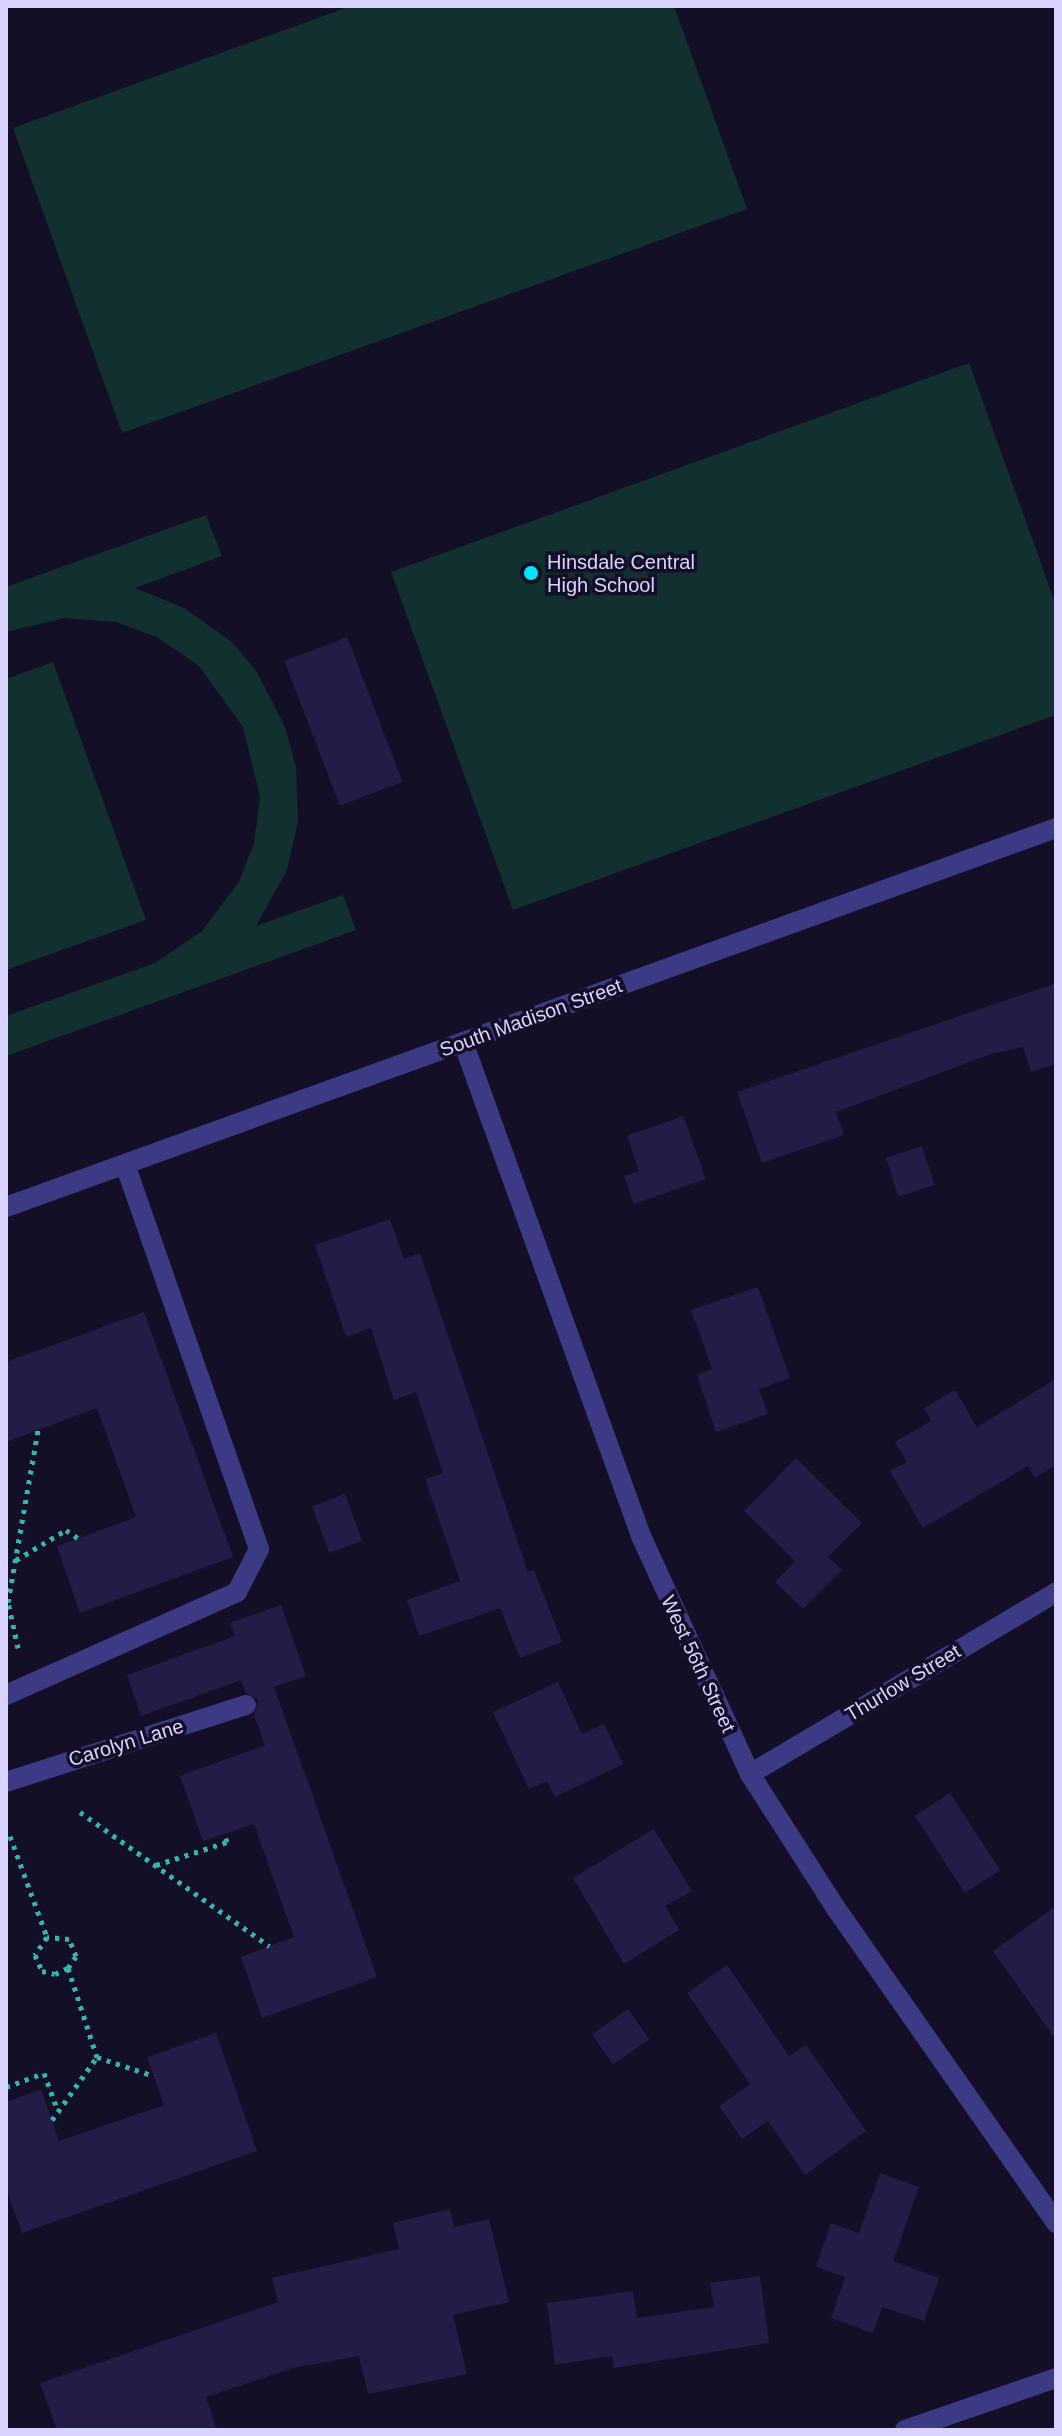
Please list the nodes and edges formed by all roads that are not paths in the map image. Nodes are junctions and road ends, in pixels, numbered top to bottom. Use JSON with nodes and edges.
{"nodes":[{"id":1,"x":1056,"y":828,"type":"edge"},
{"id":2,"x":463,"y":1042,"type":"junction"},
{"id":3,"x":125,"y":1165,"type":"junction"},
{"id":4,"x":6,"y":1207,"type":"edge"},
{"id":5,"x":1056,"y":1592,"type":"edge"},
{"id":6,"x":6,"y":1695,"type":"edge"},
{"id":7,"x":246,"y":1705,"type":"dead end"},
{"id":8,"x":750,"y":1774,"type":"junction"},
{"id":9,"x":6,"y":1782,"type":"edge"},
{"id":10,"x":1056,"y":2223,"type":"edge"},
{"id":11,"x":1056,"y":2378,"type":"edge"},
{"id":12,"x":905,"y":2430,"type":"edge"}],
"edges":[{"from":1,"to":2,"type":"street","name":"South Madison Street"},
{"from":2,"to":3,"type":"street","name":"South Madison Street"},
{"from":2,"to":8,"type":"street","name":"West 56th Street"},
{"from":3,"to":4,"type":"street","name":"South Madison Street"},
{"from":3,"to":6,"type":"street"},
{"from":5,"to":8,"type":"street","name":"Thurlow Street"},
{"from":7,"to":9,"type":"street","name":"Carolyn Lane"},
{"from":8,"to":10,"type":"street","name":"West 56th Street"},
{"from":11,"to":12,"type":"street"}]}
